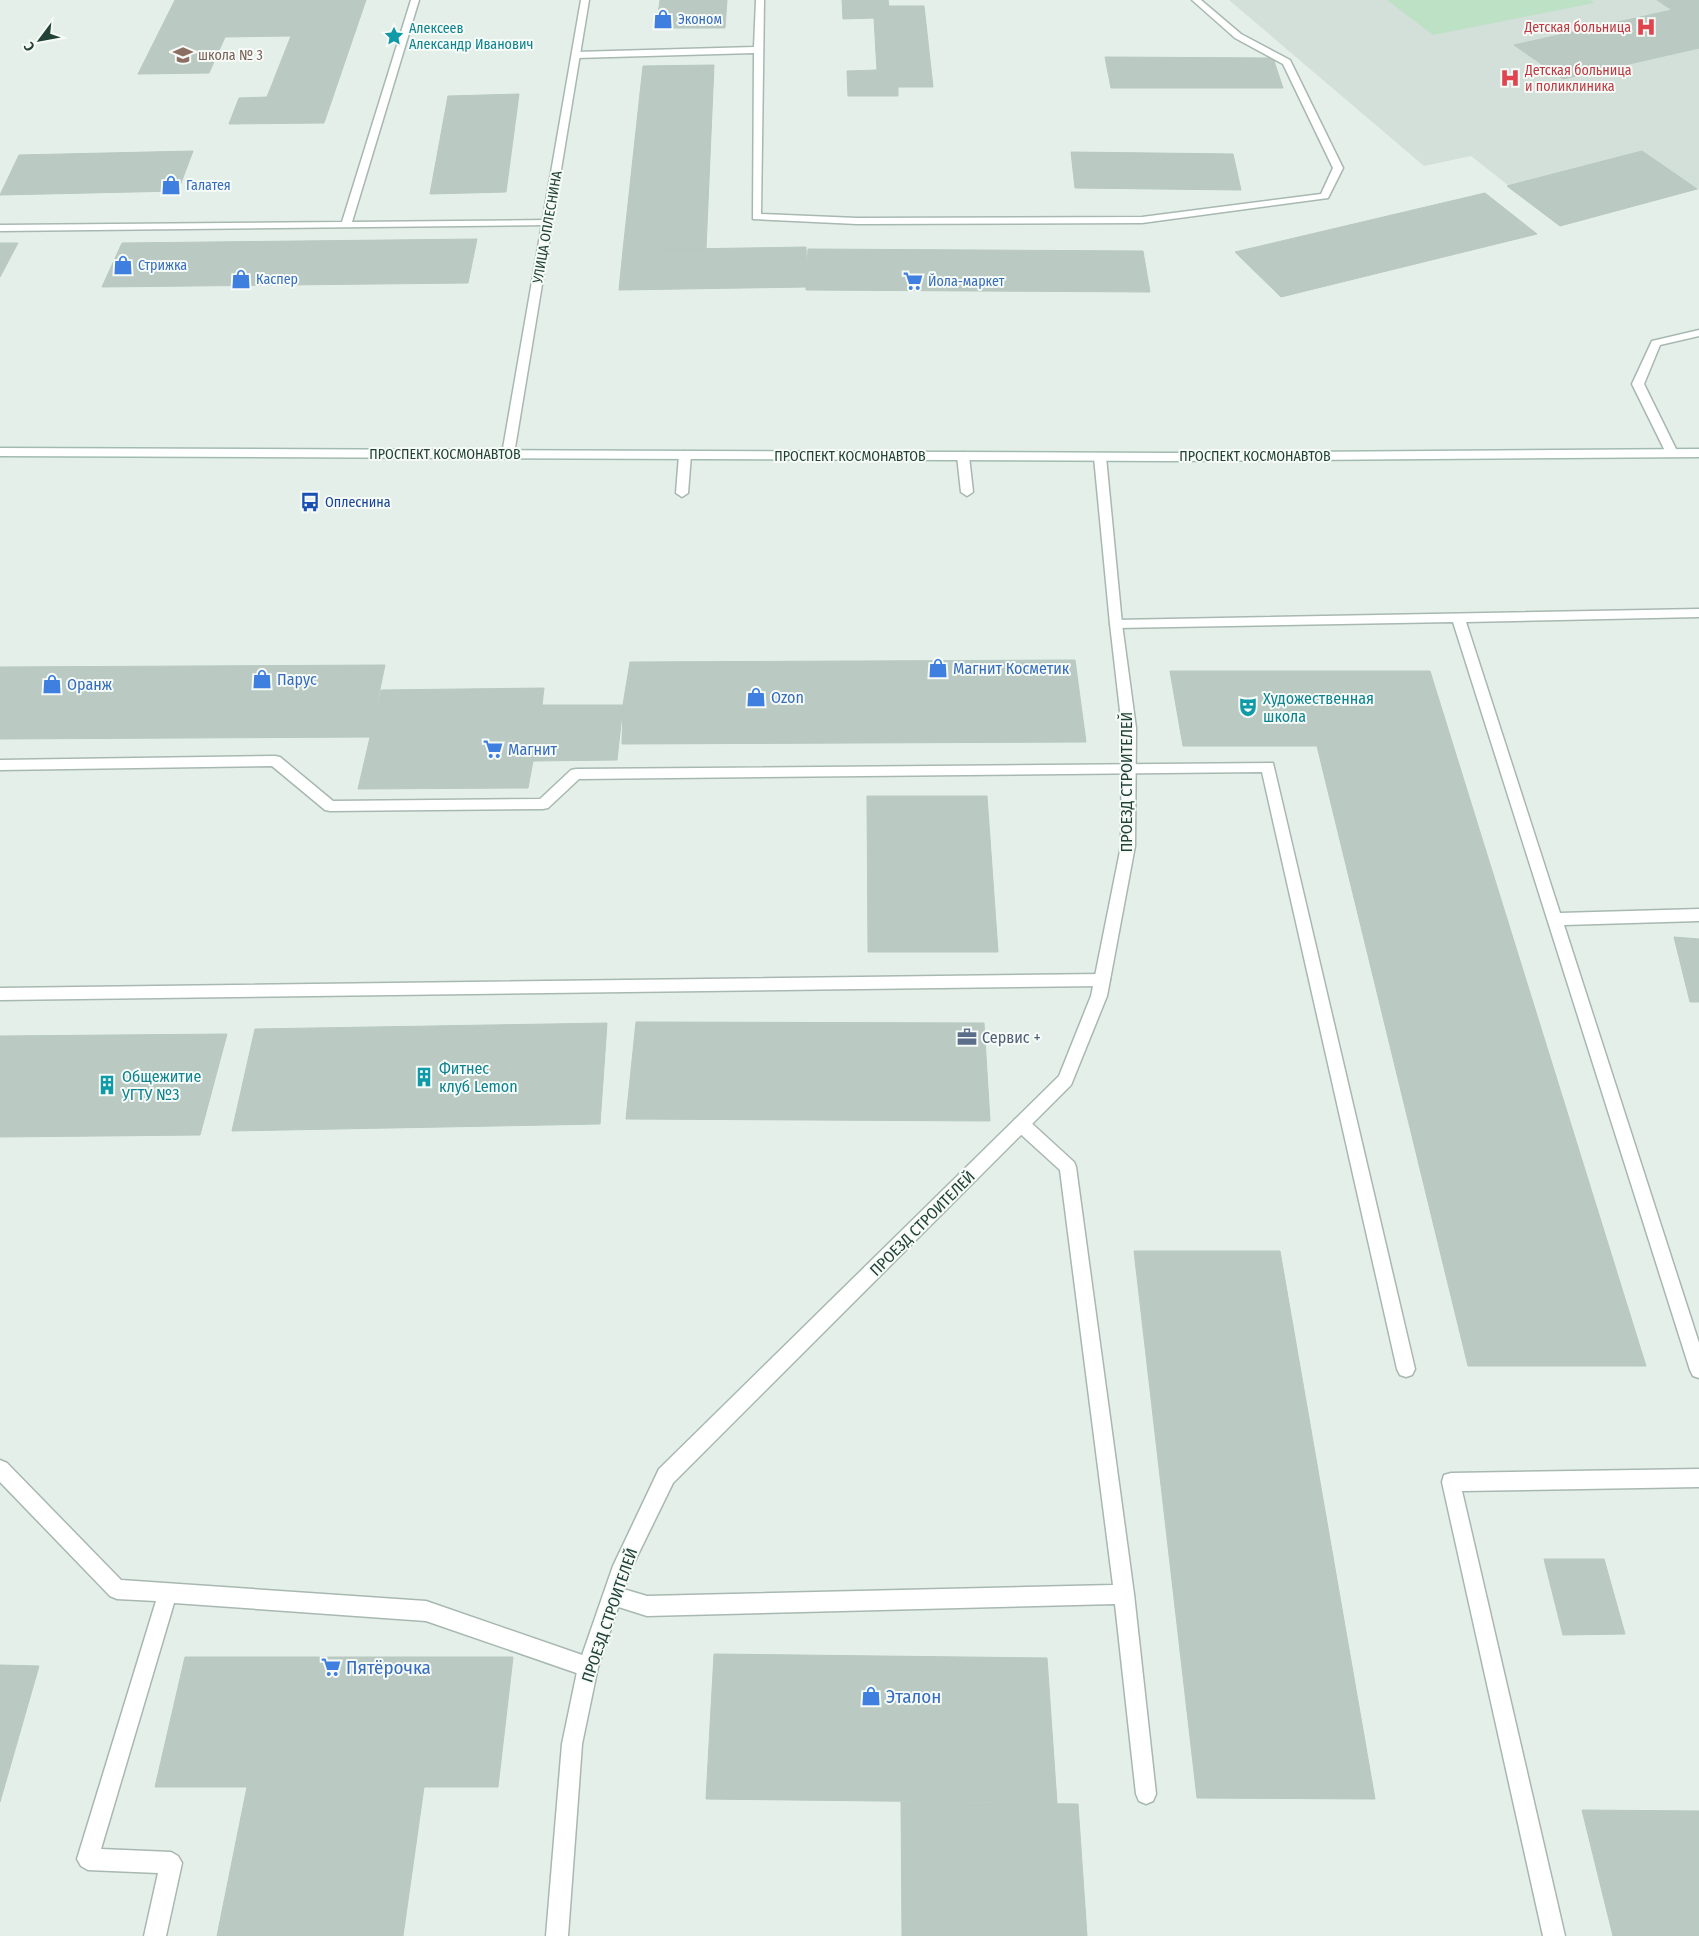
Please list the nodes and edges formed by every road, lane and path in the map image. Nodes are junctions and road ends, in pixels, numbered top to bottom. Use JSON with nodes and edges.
{"nodes":[{"id":1,"x":415,"y":0,"type":"edge"},
{"id":2,"x":585,"y":0,"type":"edge"},
{"id":3,"x":760,"y":0,"type":"edge"},
{"id":4,"x":1196,"y":0,"type":"edge"},
{"id":5,"x":758,"y":50,"type":"junction"},
{"id":6,"x":576,"y":55,"type":"junction"},
{"id":7,"x":548,"y":223,"type":"junction"},
{"id":8,"x":346,"y":225,"type":"junction"},
{"id":9,"x":0,"y":228,"type":"edge"},
{"id":10,"x":1699,"y":333,"type":"edge"},
{"id":11,"x":0,"y":452,"type":"edge"},
{"id":12,"x":1672,"y":453,"type":"junction"},
{"id":13,"x":1699,"y":453,"type":"edge"},
{"id":14,"x":508,"y":454,"type":"junction"},
{"id":15,"x":685,"y":455,"type":"junction"},
{"id":16,"x":963,"y":456,"type":"junction"},
{"id":17,"x":1100,"y":457,"type":"junction"},
{"id":18,"x":967,"y":492,"type":"dead end"},
{"id":19,"x":682,"y":493,"type":"dead end"},
{"id":20,"x":1699,"y":613,"type":"edge"},
{"id":21,"x":1458,"y":618,"type":"junction"},
{"id":22,"x":1116,"y":624,"type":"junction"},
{"id":23,"x":0,"y":765,"type":"edge"},
{"id":24,"x":1128,"y":769,"type":"junction"},
{"id":25,"x":1699,"y":916,"type":"edge"},
{"id":26,"x":1556,"y":919,"type":"junction"},
{"id":27,"x":1102,"y":980,"type":"junction"},
{"id":28,"x":0,"y":994,"type":"edge"},
{"id":29,"x":1021,"y":1124,"type":"junction"},
{"id":30,"x":1406,"y":1369,"type":"dead end"},
{"id":31,"x":1699,"y":1370,"type":"edge"},
{"id":32,"x":0,"y":1468,"type":"edge"},
{"id":33,"x":1699,"y":1478,"type":"edge"},
{"id":34,"x":168,"y":1592,"type":"junction"},
{"id":35,"x":1124,"y":1594,"type":"junction"},
{"id":36,"x":613,"y":1596,"type":"junction"},
{"id":37,"x":588,"y":1667,"type":"junction"},
{"id":38,"x":1146,"y":1794,"type":"dead end"},
{"id":39,"x":155,"y":1936,"type":"edge"},
{"id":40,"x":557,"y":1936,"type":"edge"},
{"id":41,"x":1554,"y":1936,"type":"edge"}],
"edges":[{"from":1,"to":8,"type":"street"},
{"from":2,"to":6,"type":"street","name":"УЛИЦА ОПЛЕСНИНА"},
{"from":3,"to":5,"type":"street"},
{"from":4,"to":5,"type":"street"},
{"from":5,"to":6,"type":"street"},
{"from":6,"to":7,"type":"street","name":"УЛИЦА ОПЛЕСНИНА"},
{"from":7,"to":8,"type":"street"},
{"from":7,"to":14,"type":"street","name":"УЛИЦА ОПЛЕСНИНА"},
{"from":8,"to":9,"type":"street"},
{"from":10,"to":12,"type":"street"},
{"from":11,"to":14,"type":"street","name":"ПРОСПЕКТ КОСМОНАВТОВ"},
{"from":12,"to":13,"type":"street","name":"ПРОСПЕКТ КОСМОНАВТОВ"},
{"from":12,"to":17,"type":"street","name":"ПРОСПЕКТ КОСМОНАВТОВ"},
{"from":14,"to":15,"type":"street","name":"ПРОСПЕКТ КОСМОНАВТОВ"},
{"from":15,"to":16,"type":"street","name":"ПРОСПЕКТ КОСМОНАВТОВ"},
{"from":15,"to":19,"type":"street"},
{"from":16,"to":17,"type":"street","name":"ПРОСПЕКТ КОСМОНАВТОВ"},
{"from":16,"to":18,"type":"street"},
{"from":17,"to":22,"type":"street","name":"ПРОЕЗД СТРОИТЕЛЕЙ"},
{"from":20,"to":21,"type":"street"},
{"from":21,"to":22,"type":"street"},
{"from":21,"to":26,"type":"street"},
{"from":22,"to":24,"type":"street","name":"ПРОЕЗД СТРОИТЕЛЕЙ"},
{"from":23,"to":24,"type":"street"},
{"from":24,"to":27,"type":"street","name":"ПРОЕЗД СТРОИТЕЛЕЙ"},
{"from":24,"to":30,"type":"street"},
{"from":25,"to":26,"type":"street"},
{"from":26,"to":31,"type":"street"},
{"from":27,"to":28,"type":"street"},
{"from":27,"to":29,"type":"street","name":"ПРОЕЗД СТРОИТЕЛЕЙ"},
{"from":29,"to":35,"type":"street"},
{"from":29,"to":36,"type":"street","name":"ПРОЕЗД СТРОИТЕЛЕЙ"},
{"from":32,"to":34,"type":"street"},
{"from":33,"to":41,"type":"street"},
{"from":34,"to":37,"type":"street"},
{"from":34,"to":39,"type":"street"},
{"from":35,"to":36,"type":"street"},
{"from":35,"to":38,"type":"street"},
{"from":36,"to":37,"type":"street","name":"ПРОЕЗД СТРОИТЕЛЕЙ"},
{"from":37,"to":40,"type":"street","name":"ПРОЕЗД СТРОИТЕЛЕЙ"}]}
